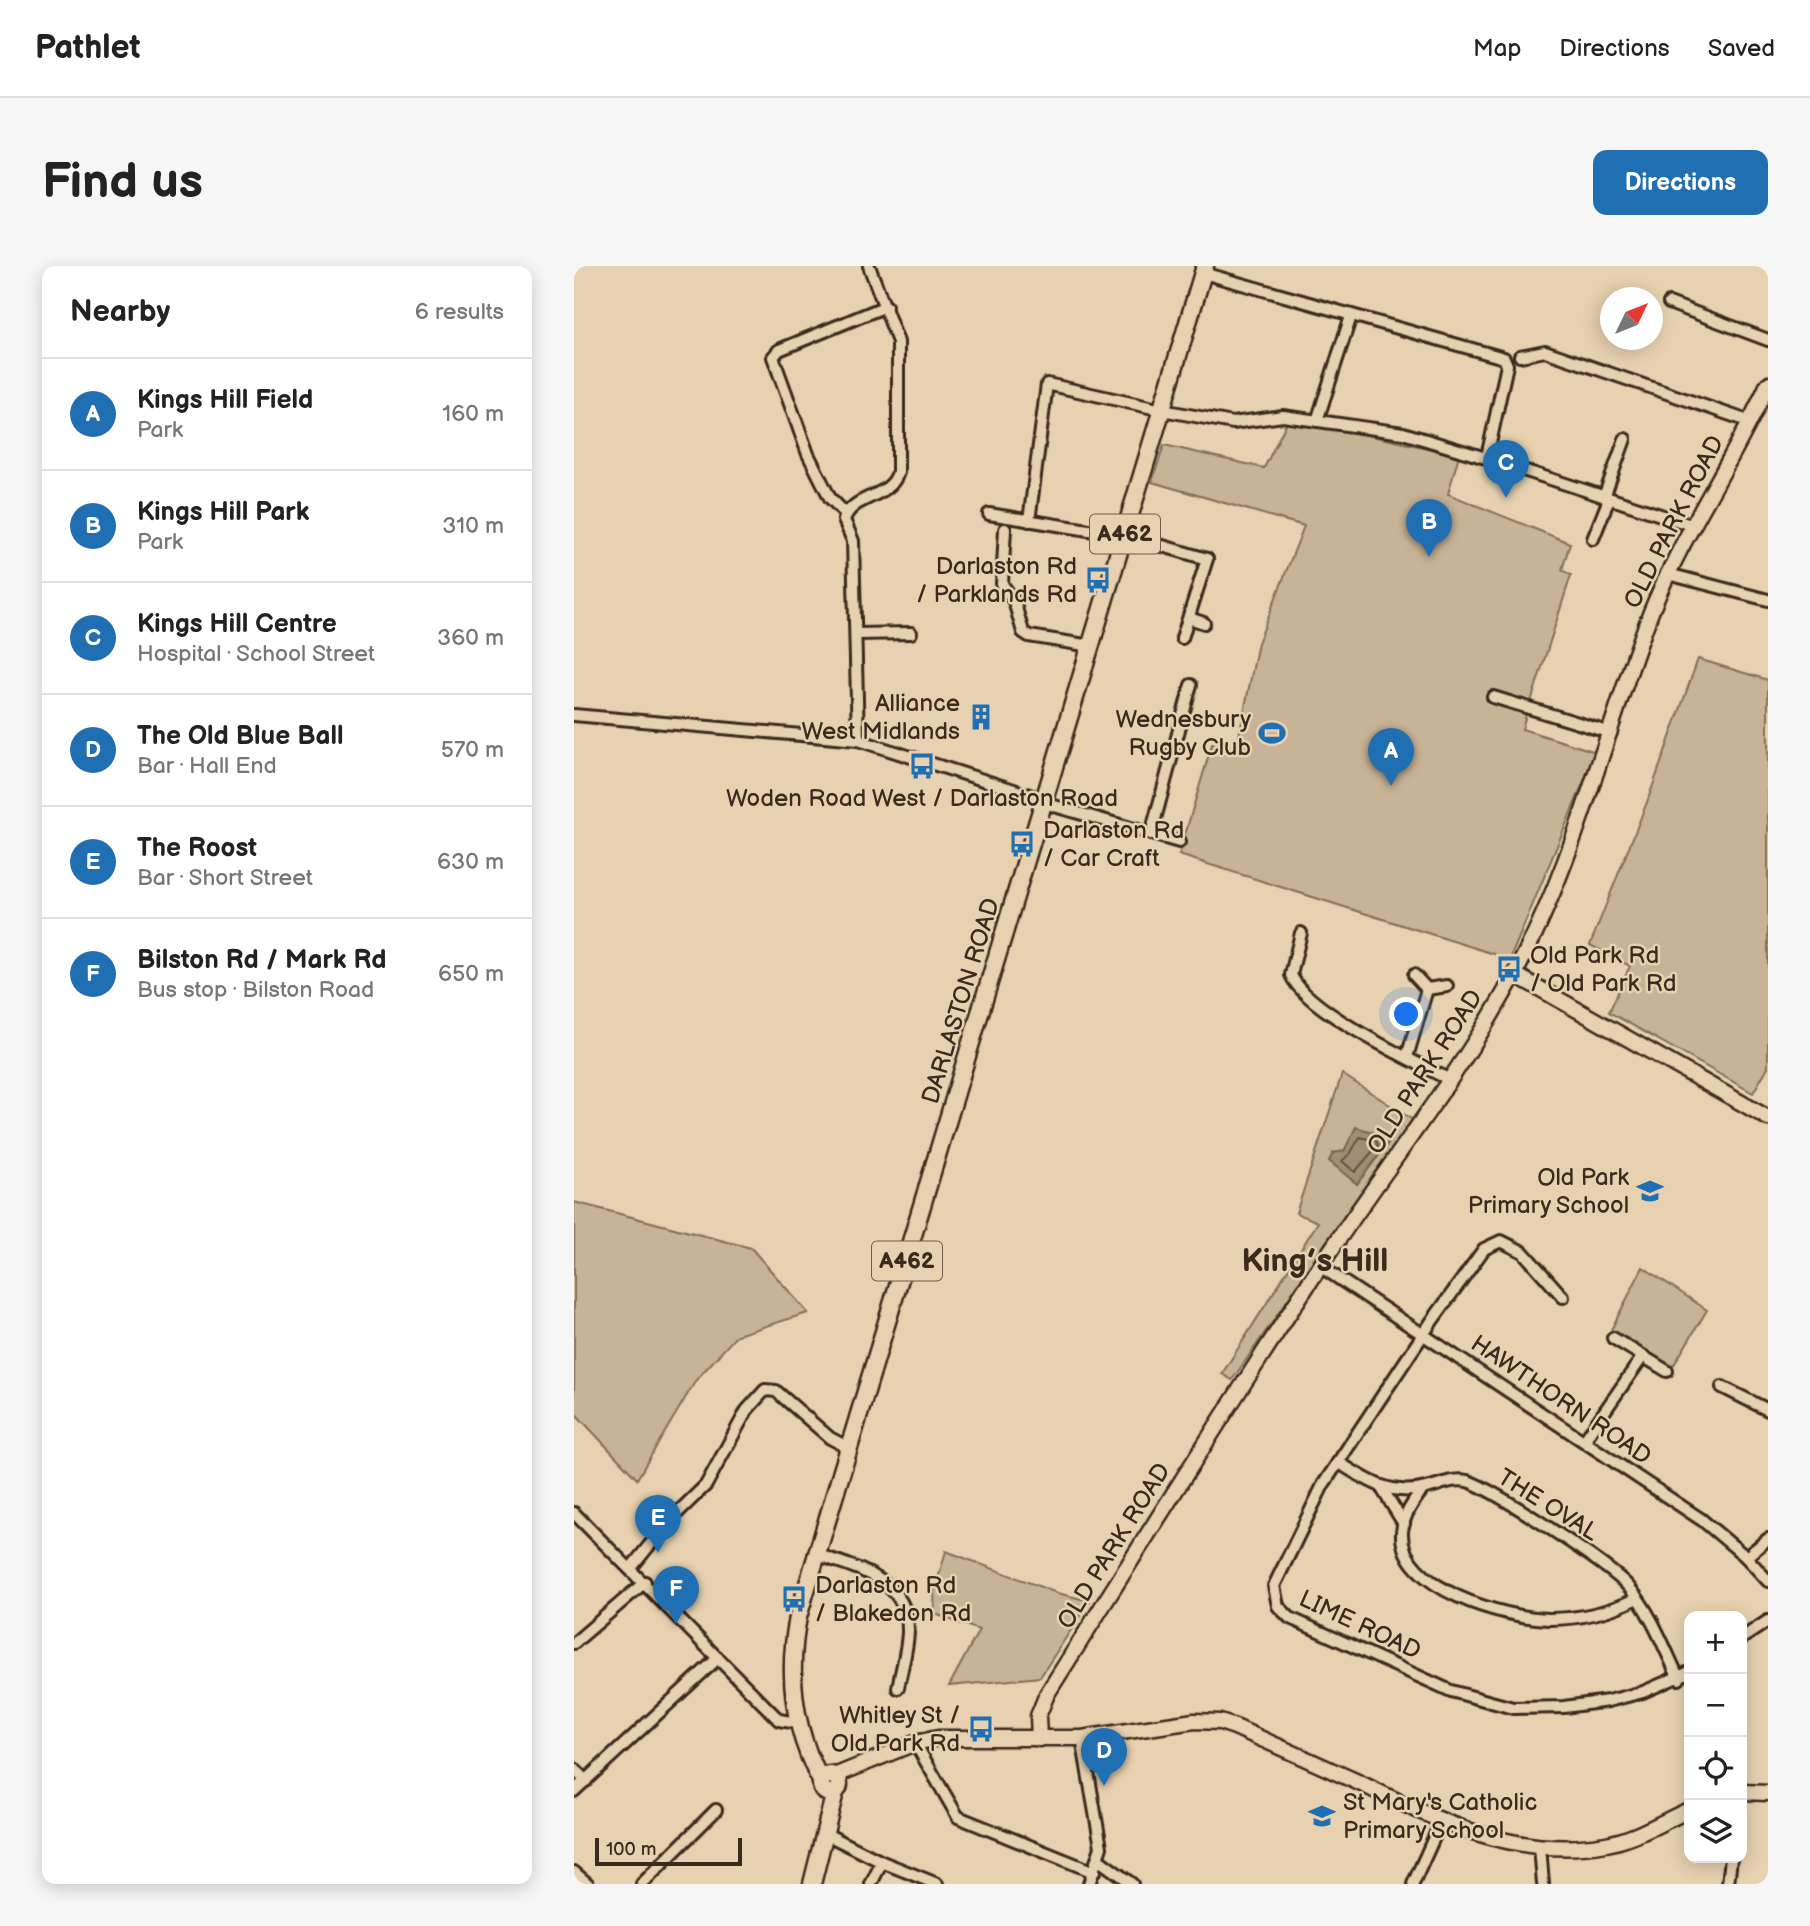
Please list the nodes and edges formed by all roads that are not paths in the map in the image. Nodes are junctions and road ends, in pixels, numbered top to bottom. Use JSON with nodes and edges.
{"nodes":[{"id":1,"x":869,"y":266,"type":"edge"},
{"id":2,"x":1204,"y":269,"type":"edge"},
{"id":3,"x":1669,"y":303,"type":"dead end"},
{"id":4,"x":886,"y":306,"type":"junction"},
{"id":5,"x":1351,"y":316,"type":"junction"},
{"id":6,"x":1768,"y":340,"type":"edge"},
{"id":7,"x":1520,"y":356,"type":"dead end"},
{"id":8,"x":1768,"y":384,"type":"edge"},
{"id":9,"x":1161,"y":410,"type":"junction"},
{"id":10,"x":1317,"y":421,"type":"junction"},
{"id":11,"x":1751,"y":422,"type":"junction"},
{"id":12,"x":1625,"y":439,"type":"dead end"},
{"id":13,"x":1488,"y":457,"type":"junction"},
{"id":14,"x":1509,"y":465,"type":"dead end"},
{"id":15,"x":1523,"y":470,"type":"dead end"},
{"id":16,"x":1606,"y":498,"type":"junction"},
{"id":17,"x":846,"y":514,"type":"junction"},
{"id":18,"x":989,"y":514,"type":"dead end"},
{"id":19,"x":1028,"y":521,"type":"junction"},
{"id":20,"x":1694,"y":526,"type":"junction"},
{"id":21,"x":1005,"y":529,"type":"dead end"},
{"id":22,"x":1123,"y":538,"type":"junction"},
{"id":23,"x":1593,"y":539,"type":"dead end"},
{"id":24,"x":1207,"y":559,"type":"junction"},
{"id":25,"x":1220,"y":563,"type":"dead end"},
{"id":26,"x":1668,"y":574,"type":"junction"},
{"id":27,"x":1768,"y":600,"type":"edge"},
{"id":28,"x":1189,"y":618,"type":"junction"},
{"id":29,"x":1204,"y":624,"type":"dead end"},
{"id":30,"x":911,"y":633,"type":"dead end"},
{"id":31,"x":856,"y":634,"type":"junction"},
{"id":32,"x":1182,"y":638,"type":"dead end"},
{"id":33,"x":1091,"y":646,"type":"junction"},
{"id":34,"x":1191,"y":685,"type":"dead end"},
{"id":35,"x":1493,"y":697,"type":"dead end"},
{"id":36,"x":574,"y":715,"type":"edge"},
{"id":37,"x":1611,"y":733,"type":"junction"},
{"id":38,"x":858,"y":740,"type":"junction"},
{"id":39,"x":1045,"y":802,"type":"junction"},
{"id":40,"x":1151,"y":834,"type":"junction"},
{"id":41,"x":1179,"y":842,"type":"dead end"},
{"id":42,"x":1301,"y":933,"type":"dead end"},
{"id":43,"x":1514,"y":974,"type":"junction"},
{"id":44,"x":1414,"y":975,"type":"dead end"},
{"id":45,"x":1447,"y":986,"type":"dead end"},
{"id":46,"x":1427,"y":989,"type":"junction"},
{"id":47,"x":1407,"y":1058,"type":"junction"},
{"id":48,"x":1450,"y":1080,"type":"junction"},
{"id":49,"x":1768,"y":1118,"type":"edge"},
{"id":50,"x":1320,"y":1266,"type":"junction"},
{"id":51,"x":1563,"y":1297,"type":"dead end"},
{"id":52,"x":1424,"y":1334,"type":"junction"},
{"id":53,"x":1613,"y":1338,"type":"dead end"},
{"id":54,"x":1643,"y":1356,"type":"junction"},
{"id":55,"x":1667,"y":1371,"type":"dead end"},
{"id":56,"x":1722,"y":1387,"type":"dead end"},
{"id":57,"x":1768,"y":1410,"type":"edge"},
{"id":58,"x":1584,"y":1441,"type":"junction"},
{"id":59,"x":851,"y":1450,"type":"junction"},
{"id":60,"x":1338,"y":1462,"type":"junction"},
{"id":61,"x":1381,"y":1488,"type":"junction"},
{"id":62,"x":1423,"y":1489,"type":"junction"},
{"id":63,"x":574,"y":1513,"type":"edge"},
{"id":64,"x":1404,"y":1524,"type":"junction"},
{"id":65,"x":1768,"y":1539,"type":"edge"},
{"id":66,"x":815,"y":1554,"type":"junction"},
{"id":67,"x":1746,"y":1557,"type":"junction"},
{"id":68,"x":631,"y":1568,"type":"junction"},
{"id":69,"x":1768,"y":1581,"type":"edge"},
{"id":70,"x":645,"y":1582,"type":"junction"},
{"id":71,"x":1637,"y":1598,"type":"junction"},
{"id":72,"x":1768,"y":1621,"type":"edge"},
{"id":73,"x":1747,"y":1635,"type":"edge"},
{"id":74,"x":574,"y":1643,"type":"edge"},
{"id":75,"x":718,"y":1658,"type":"junction"},
{"id":76,"x":1686,"y":1674,"type":"edge"},
{"id":77,"x":1679,"y":1679,"type":"junction"},
{"id":78,"x":898,"y":1688,"type":"dead end"},
{"id":79,"x":798,"y":1723,"type":"junction"},
{"id":80,"x":1083,"y":1738,"type":"junction"},
{"id":81,"x":1039,"y":1739,"type":"junction"},
{"id":82,"x":915,"y":1743,"type":"junction"},
{"id":83,"x":574,"y":1769,"type":"edge"},
{"id":84,"x":586,"y":1780,"type":"junction"},
{"id":85,"x":830,"y":1783,"type":"junction"},
{"id":86,"x":574,"y":1791,"type":"edge"},
{"id":87,"x":1747,"y":1792,"type":"edge"},
{"id":88,"x":1768,"y":1793,"type":"edge"},
{"id":89,"x":716,"y":1810,"type":"dead end"},
{"id":90,"x":1684,"y":1812,"type":"edge"},
{"id":91,"x":1441,"y":1822,"type":"junction"},
{"id":92,"x":824,"y":1833,"type":"junction"},
{"id":93,"x":1540,"y":1846,"type":"junction"},
{"id":94,"x":1099,"y":1860,"type":"junction"},
{"id":95,"x":882,"y":1862,"type":"junction"},
{"id":96,"x":1730,"y":1863,"type":"edge"},
{"id":97,"x":574,"y":1872,"type":"edge"},
{"id":98,"x":1094,"y":1872,"type":"junction"},
{"id":99,"x":587,"y":1884,"type":"edge"},
{"id":100,"x":642,"y":1884,"type":"edge"},
{"id":101,"x":812,"y":1884,"type":"edge"},
{"id":102,"x":871,"y":1884,"type":"edge"},
{"id":103,"x":937,"y":1884,"type":"edge"},
{"id":104,"x":1089,"y":1884,"type":"edge"},
{"id":105,"x":1132,"y":1884,"type":"edge"},
{"id":106,"x":1413,"y":1884,"type":"edge"},
{"id":107,"x":1543,"y":1884,"type":"edge"},
{"id":108,"x":1728,"y":1884,"type":"edge"}],
"edges":[{"from":1,"to":4,"type":"street"},
{"from":2,"to":5,"type":"street"},
{"from":2,"to":9,"type":"main road","name":"DARLASTON ROAD","number":"A462"},
{"from":3,"to":6,"type":"street"},
{"from":4,"to":17,"type":"street"},
{"from":4,"to":17,"type":"street"},
{"from":5,"to":10,"type":"street"},
{"from":5,"to":13,"type":"street"},
{"from":7,"to":11,"type":"street"},
{"from":8,"to":11,"type":"street","name":"OLD PARK ROAD"},
{"from":9,"to":10,"type":"street"},
{"from":9,"to":19,"type":"street"},
{"from":9,"to":22,"type":"main road","name":"DARLASTON ROAD","number":"A462"},
{"from":10,"to":13,"type":"street"},
{"from":11,"to":20,"type":"street","name":"OLD PARK ROAD"},
{"from":12,"to":16,"type":"street"},
{"from":13,"to":14,"type":"street"},
{"from":15,"to":16,"type":"street"},
{"from":16,"to":20,"type":"street"},
{"from":16,"to":23,"type":"street"},
{"from":17,"to":31,"type":"street"},
{"from":18,"to":19,"type":"street"},
{"from":19,"to":22,"type":"street"},
{"from":20,"to":26,"type":"street","name":"OLD PARK ROAD"},
{"from":21,"to":33,"type":"street"},
{"from":22,"to":24,"type":"street"},
{"from":22,"to":33,"type":"main road","name":"DARLASTON ROAD","number":"A462"},
{"from":24,"to":25,"type":"street"},
{"from":24,"to":28,"type":"street"},
{"from":26,"to":27,"type":"street"},
{"from":26,"to":37,"type":"street","name":"OLD PARK ROAD"},
{"from":28,"to":29,"type":"street"},
{"from":28,"to":32,"type":"street"},
{"from":30,"to":31,"type":"street"},
{"from":31,"to":38,"type":"street"},
{"from":33,"to":39,"type":"main road","name":"DARLASTON ROAD","number":"A462"},
{"from":34,"to":40,"type":"street"},
{"from":35,"to":37,"type":"street"},
{"from":36,"to":38,"type":"street"},
{"from":37,"to":43,"type":"street","name":"OLD PARK ROAD"},
{"from":38,"to":39,"type":"street"},
{"from":39,"to":40,"type":"street"},
{"from":39,"to":59,"type":"main road","name":"DARLASTON ROAD","number":"A462"},
{"from":40,"to":41,"type":"street"},
{"from":42,"to":47,"type":"street"},
{"from":43,"to":48,"type":"street","name":"OLD PARK ROAD"},
{"from":43,"to":49,"type":"street"},
{"from":44,"to":46,"type":"street"},
{"from":45,"to":46,"type":"street"},
{"from":46,"to":47,"type":"street"},
{"from":47,"to":48,"type":"street"},
{"from":48,"to":50,"type":"street","name":"OLD PARK ROAD"},
{"from":50,"to":52,"type":"street","name":"HAWTHORN ROAD"},
{"from":50,"to":81,"type":"street","name":"OLD PARK ROAD"},
{"from":51,"to":52,"type":"street","name":"LIME ROAD"},
{"from":52,"to":58,"type":"street","name":"HAWTHORN ROAD"},
{"from":52,"to":60,"type":"street","name":"LIME ROAD"},
{"from":53,"to":54,"type":"street"},
{"from":54,"to":55,"type":"street"},
{"from":54,"to":58,"type":"street"},
{"from":56,"to":57,"type":"street"},
{"from":58,"to":67,"type":"street","name":"HAWTHORN ROAD"},
{"from":59,"to":66,"type":"main road","name":"DARLASTON ROAD","number":"A462"},
{"from":59,"to":68,"type":"street"},
{"from":60,"to":61,"type":"street","name":"THE OVAL"},
{"from":60,"to":77,"type":"street","name":"LIME ROAD"},
{"from":61,"to":62,"type":"street","name":"THE OVAL"},
{"from":61,"to":64,"type":"street"},
{"from":62,"to":64,"type":"street"},
{"from":62,"to":71,"type":"street","name":"THE OVAL"},
{"from":63,"to":68,"type":"street"},
{"from":64,"to":71,"type":"street"},
{"from":65,"to":67,"type":"street"},
{"from":66,"to":78,"type":"street"},
{"from":66,"to":79,"type":"main road","name":"DARLASTON ROAD","number":"A462"},
{"from":67,"to":69,"type":"street","name":"HAWTHORN ROAD"},
{"from":68,"to":70,"type":"street"},
{"from":70,"to":74,"type":"street"},
{"from":70,"to":75,"type":"street"},
{"from":71,"to":77,"type":"street","name":"THE OVAL"},
{"from":72,"to":73,"type":"street"},
{"from":75,"to":79,"type":"street"},
{"from":75,"to":84,"type":"street"},
{"from":76,"to":77,"type":"street","name":"LIME ROAD"},
{"from":79,"to":85,"type":"main road","name":"DARLASTON ROAD","number":"A462"},
{"from":80,"to":81,"type":"street"},
{"from":80,"to":91,"type":"street"},
{"from":80,"to":94,"type":"street"},
{"from":81,"to":82,"type":"street"},
{"from":82,"to":85,"type":"street"},
{"from":82,"to":98,"type":"street"},
{"from":83,"to":84,"type":"street"},
{"from":84,"to":86,"type":"street"},
{"from":85,"to":92,"type":"main road","name":"DARLASTON ROAD","number":"A462"},
{"from":87,"to":88,"type":"street"},
{"from":89,"to":100,"type":"street"},
{"from":90,"to":93,"type":"street"},
{"from":91,"to":93,"type":"street"},
{"from":91,"to":106,"type":"street"},
{"from":92,"to":95,"type":"street"},
{"from":92,"to":101,"type":"main road","number":"A462"},
{"from":93,"to":107,"type":"street"},
{"from":94,"to":98,"type":"street"},
{"from":94,"to":105,"type":"street"},
{"from":95,"to":102,"type":"street"},
{"from":95,"to":103,"type":"street"},
{"from":96,"to":108,"type":"street"},
{"from":97,"to":99,"type":"street"},
{"from":98,"to":104,"type":"street"}]}
